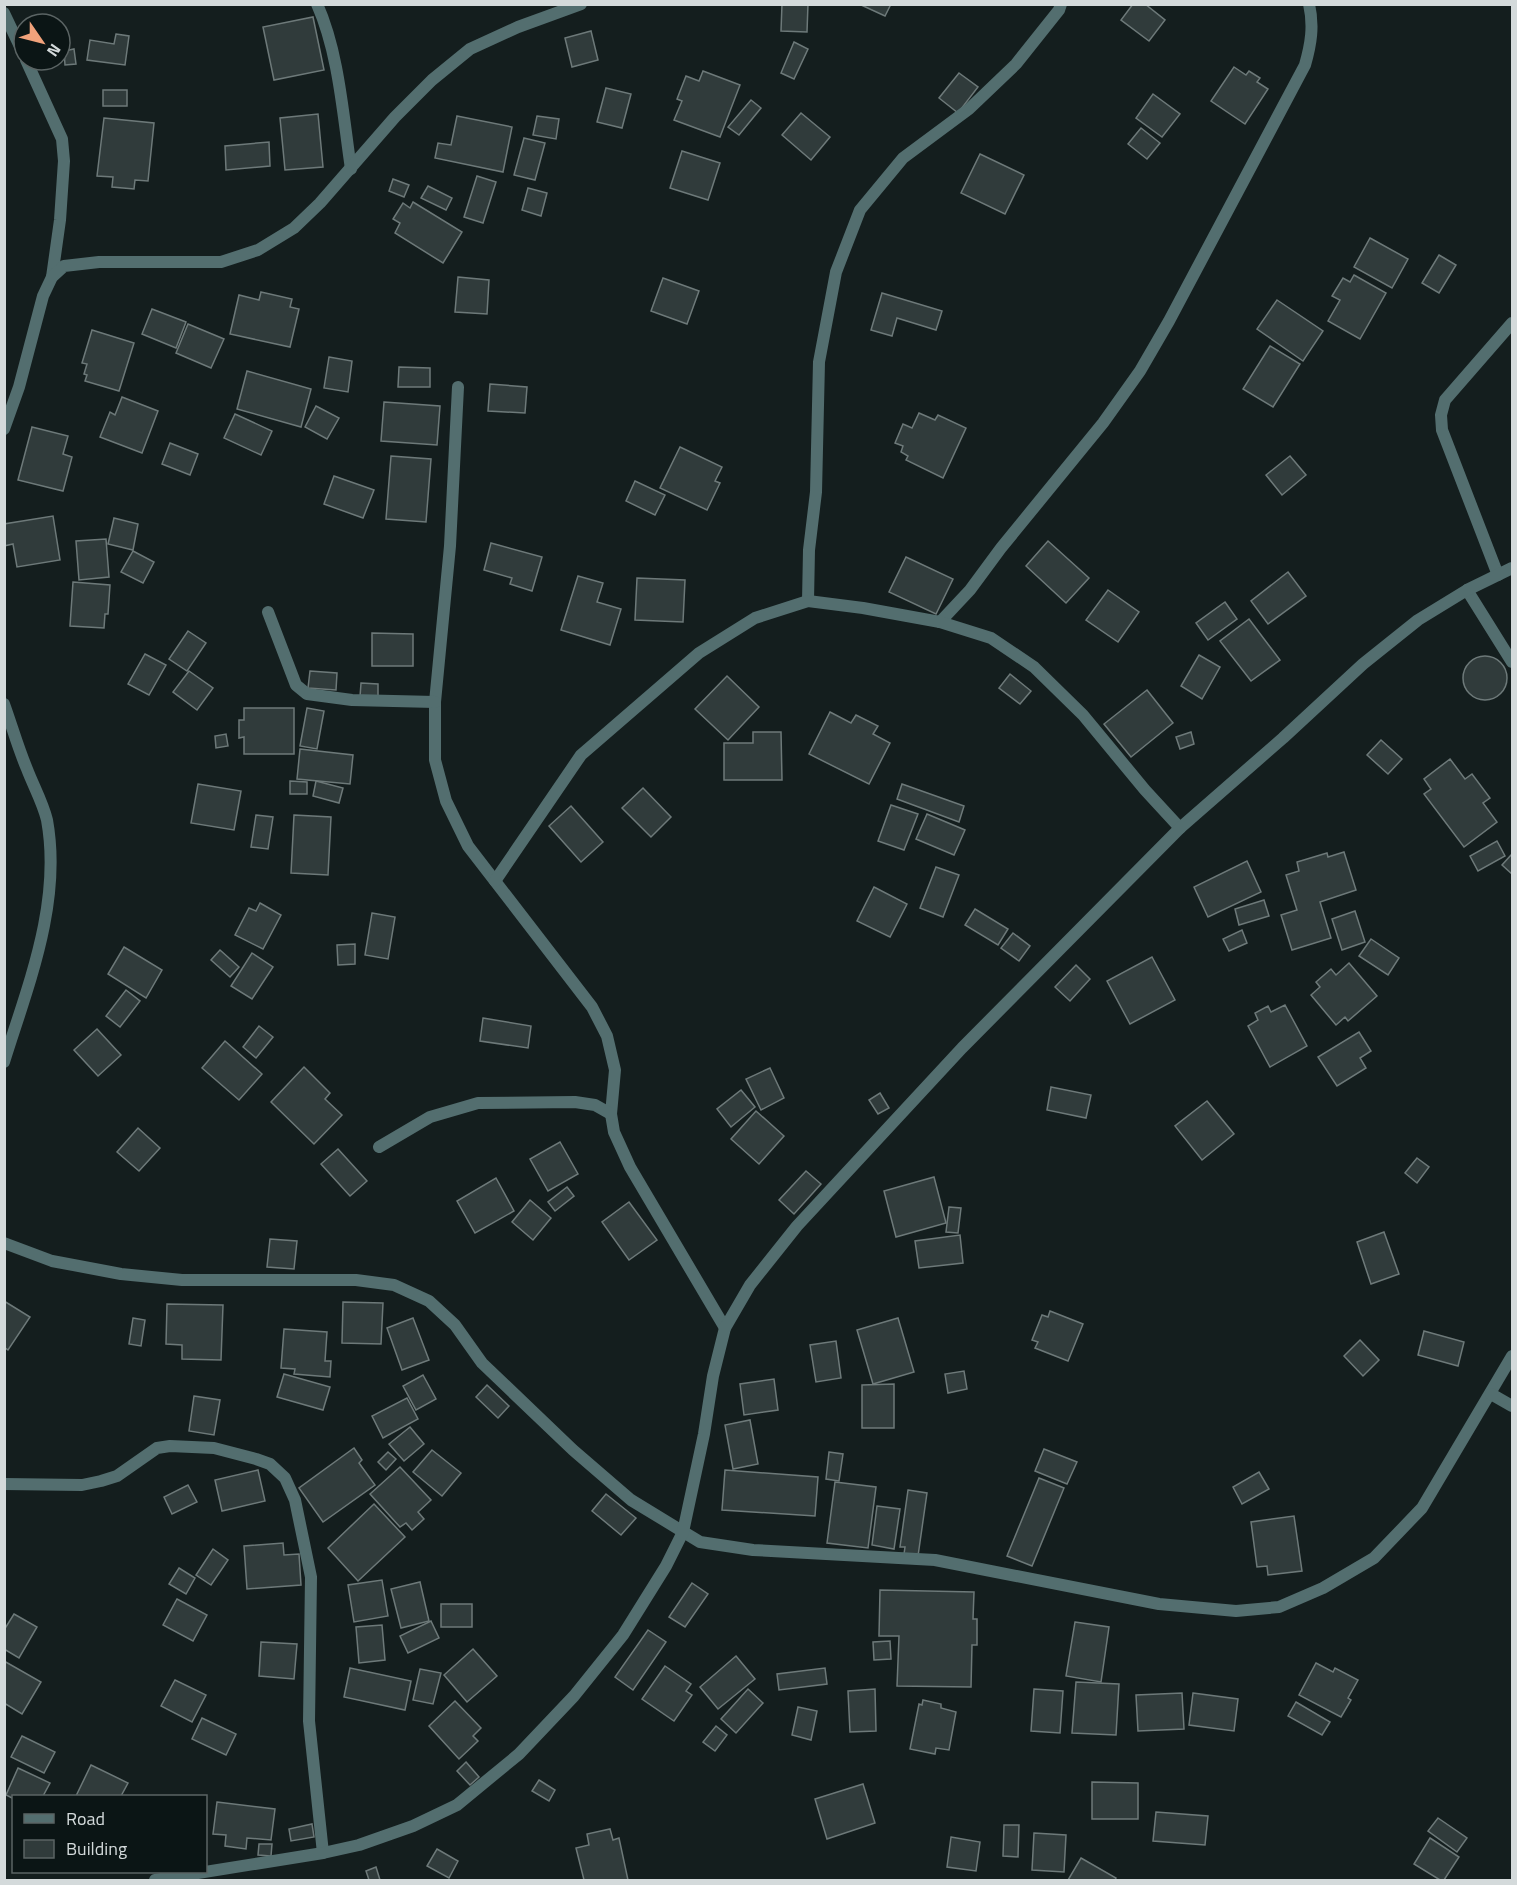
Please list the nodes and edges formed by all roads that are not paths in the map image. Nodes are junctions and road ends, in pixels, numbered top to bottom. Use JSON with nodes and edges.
{"nodes":[{"id":1,"x":317,"y":4,"type":"edge"},
{"id":2,"x":581,"y":4,"type":"edge"},
{"id":3,"x":1061,"y":4,"type":"edge"},
{"id":4,"x":1309,"y":4,"type":"edge"},
{"id":5,"x":4,"y":13,"type":"edge"},
{"id":6,"x":12,"y":30,"type":"edge"},
{"id":7,"x":31,"y":72,"type":"edge"},
{"id":8,"x":351,"y":169,"type":"junction"},
{"id":9,"x":52,"y":277,"type":"junction"},
{"id":10,"x":1512,"y":323,"type":"edge"},
{"id":11,"x":458,"y":387,"type":"dead end"},
{"id":12,"x":4,"y":429,"type":"edge"},
{"id":13,"x":1512,"y":568,"type":"edge"},
{"id":14,"x":1498,"y":575,"type":"junction"},
{"id":15,"x":1467,"y":590,"type":"junction"},
{"id":16,"x":808,"y":601,"type":"junction"},
{"id":17,"x":268,"y":612,"type":"dead end"},
{"id":18,"x":940,"y":622,"type":"junction"},
{"id":19,"x":1512,"y":662,"type":"edge"},
{"id":20,"x":435,"y":702,"type":"junction"},
{"id":21,"x":4,"y":704,"type":"edge"},
{"id":22,"x":1180,"y":828,"type":"junction"},
{"id":23,"x":495,"y":881,"type":"junction"},
{"id":24,"x":4,"y":1062,"type":"edge"},
{"id":25,"x":611,"y":1114,"type":"junction"},
{"id":26,"x":380,"y":1147,"type":"dead end"},
{"id":27,"x":4,"y":1243,"type":"edge"},
{"id":28,"x":725,"y":1328,"type":"junction"},
{"id":29,"x":1512,"y":1356,"type":"edge"},
{"id":30,"x":1491,"y":1394,"type":"junction"},
{"id":31,"x":1512,"y":1406,"type":"edge"},
{"id":32,"x":4,"y":1485,"type":"edge"},
{"id":33,"x":682,"y":1532,"type":"junction"},
{"id":34,"x":323,"y":1853,"type":"junction"},
{"id":35,"x":207,"y":1872,"type":"edge"},
{"id":36,"x":203,"y":1873,"type":"edge"},
{"id":37,"x":155,"y":1881,"type":"edge"}],
"edges":[{"from":1,"to":8,"type":"street"},
{"from":2,"to":8,"type":"street"},
{"from":3,"to":16,"type":"street"},
{"from":4,"to":18,"type":"street"},
{"from":5,"to":6,"type":"street"},
{"from":7,"to":9,"type":"street"},
{"from":8,"to":9,"type":"street"},
{"from":9,"to":12,"type":"street"},
{"from":10,"to":14,"type":"street"},
{"from":11,"to":20,"type":"street"},
{"from":13,"to":14,"type":"street"},
{"from":14,"to":15,"type":"street"},
{"from":15,"to":19,"type":"street"},
{"from":15,"to":22,"type":"street"},
{"from":16,"to":18,"type":"street"},
{"from":16,"to":23,"type":"street"},
{"from":17,"to":20,"type":"street"},
{"from":18,"to":22,"type":"street"},
{"from":20,"to":23,"type":"street"},
{"from":21,"to":24,"type":"street"},
{"from":22,"to":28,"type":"street"},
{"from":23,"to":25,"type":"street"},
{"from":25,"to":26,"type":"street"},
{"from":25,"to":28,"type":"street"},
{"from":27,"to":33,"type":"street"},
{"from":28,"to":33,"type":"street"},
{"from":29,"to":30,"type":"street"},
{"from":30,"to":31,"type":"street"},
{"from":30,"to":33,"type":"street"},
{"from":32,"to":34,"type":"street"},
{"from":33,"to":34,"type":"street"},
{"from":34,"to":35,"type":"street"},
{"from":36,"to":37,"type":"street"}]}
